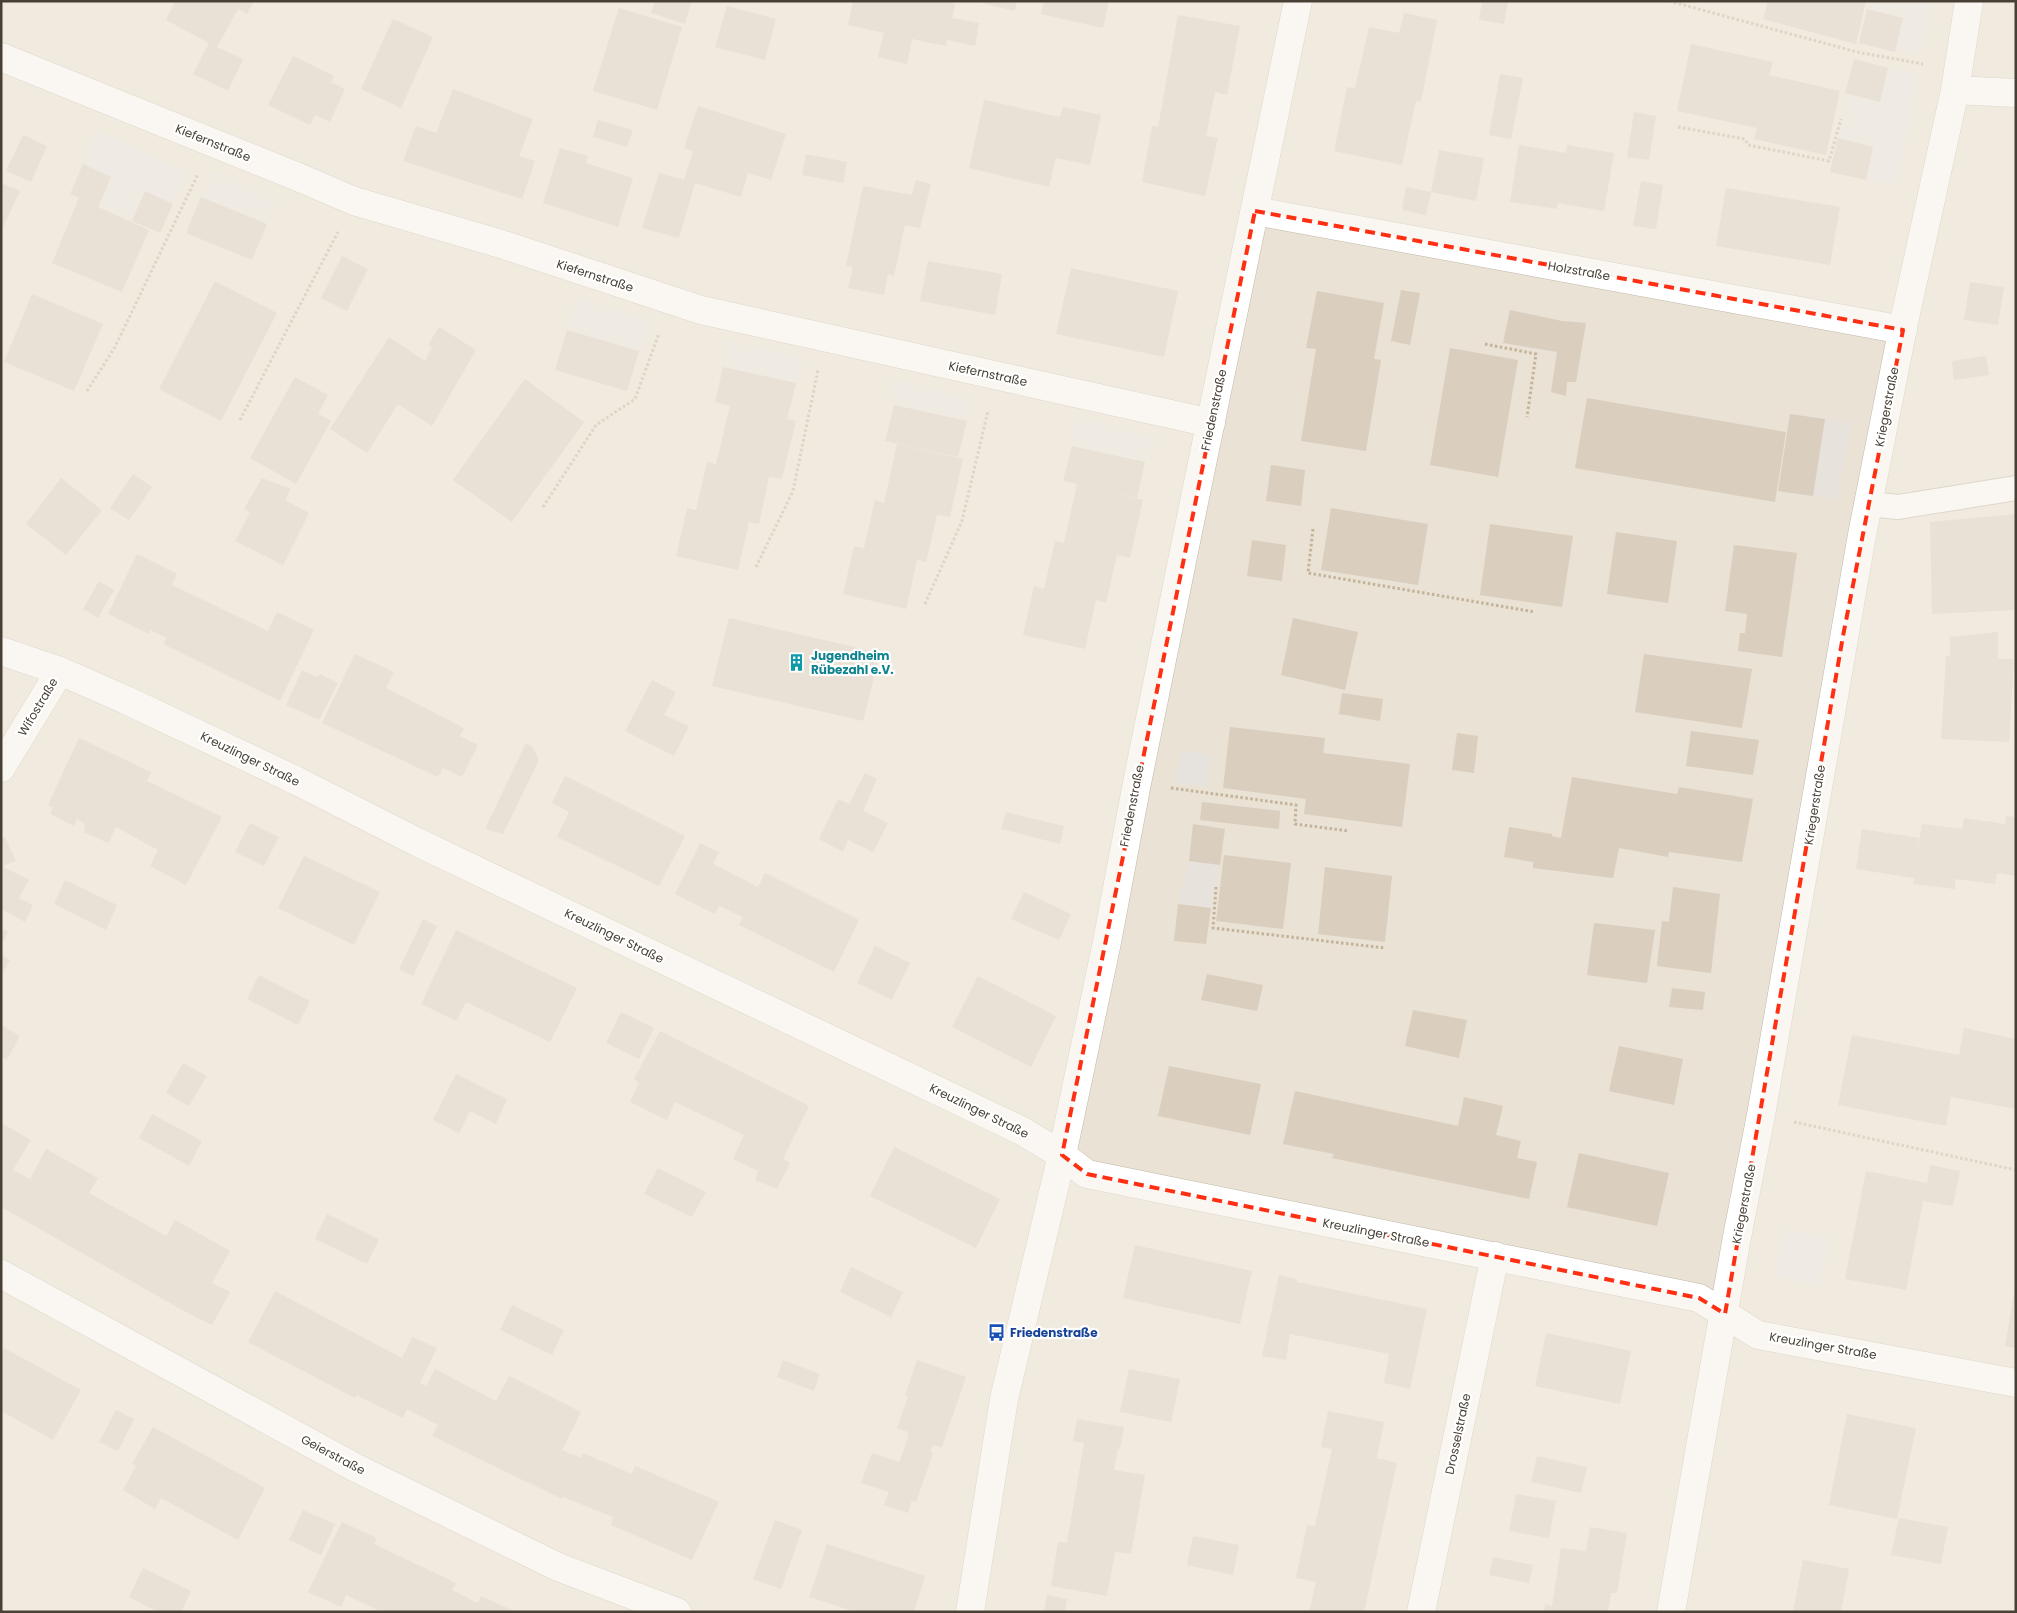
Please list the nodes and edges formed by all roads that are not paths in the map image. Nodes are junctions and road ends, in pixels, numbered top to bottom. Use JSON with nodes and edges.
{"nodes":[{"id":1,"x":1298,"y":1,"type":"edge"},
{"id":2,"x":1969,"y":1,"type":"edge"},
{"id":3,"x":1,"y":56,"type":"edge"},
{"id":4,"x":1956,"y":80,"type":"junction"},
{"id":5,"x":2016,"y":93,"type":"edge"},
{"id":6,"x":1255,"y":211,"type":"junction"},
{"id":7,"x":1903,"y":330,"type":"junction"},
{"id":8,"x":1211,"y":423,"type":"junction"},
{"id":9,"x":2016,"y":488,"type":"edge"},
{"id":10,"x":1869,"y":504,"type":"junction"},
{"id":11,"x":1,"y":651,"type":"edge"},
{"id":12,"x":60,"y":671,"type":"junction"},
{"id":13,"x":1,"y":768,"type":"edge"},
{"id":14,"x":1062,"y":1155,"type":"junction"},
{"id":15,"x":1495,"y":1256,"type":"junction"},
{"id":16,"x":1,"y":1274,"type":"edge"},
{"id":17,"x":1725,"y":1314,"type":"junction"},
{"id":18,"x":2016,"y":1383,"type":"edge"},
{"id":19,"x":677,"y":1612,"type":"edge"},
{"id":20,"x":970,"y":1612,"type":"edge"},
{"id":21,"x":1421,"y":1612,"type":"edge"},
{"id":22,"x":1671,"y":1612,"type":"edge"}],
"edges":[{"from":1,"to":6,"type":"street","name":"Friedenstraße"},
{"from":2,"to":4,"type":"street","name":"Kriegerstraße"},
{"from":3,"to":8,"type":"street","name":"Kiefernstraße"},
{"from":4,"to":5,"type":"street"},
{"from":4,"to":7,"type":"street","name":"Kriegerstraße"},
{"from":6,"to":7,"type":"street","name":"Holzstraße"},
{"from":6,"to":8,"type":"street","name":"Friedenstraße"},
{"from":7,"to":10,"type":"street","name":"Kriegerstraße"},
{"from":8,"to":14,"type":"street","name":"Friedenstraße"},
{"from":9,"to":10,"type":"lane"},
{"from":10,"to":17,"type":"street","name":"Kriegerstraße"},
{"from":11,"to":12,"type":"street","name":"Kreuzlinger Straße"},
{"from":12,"to":13,"type":"street","name":"Wifostraße"},
{"from":12,"to":14,"type":"street","name":"Kreuzlinger Straße"},
{"from":14,"to":15,"type":"street","name":"Kreuzlinger Straße"},
{"from":14,"to":20,"type":"street","name":"Friedenstraße"},
{"from":15,"to":17,"type":"street","name":"Kreuzlinger Straße"},
{"from":15,"to":21,"type":"street","name":"Drosselstraße"},
{"from":16,"to":19,"type":"street","name":"Geierstraße"},
{"from":17,"to":18,"type":"street","name":"Kreuzlinger Straße"},
{"from":17,"to":22,"type":"street","name":"Kriegerstraße"}]}
